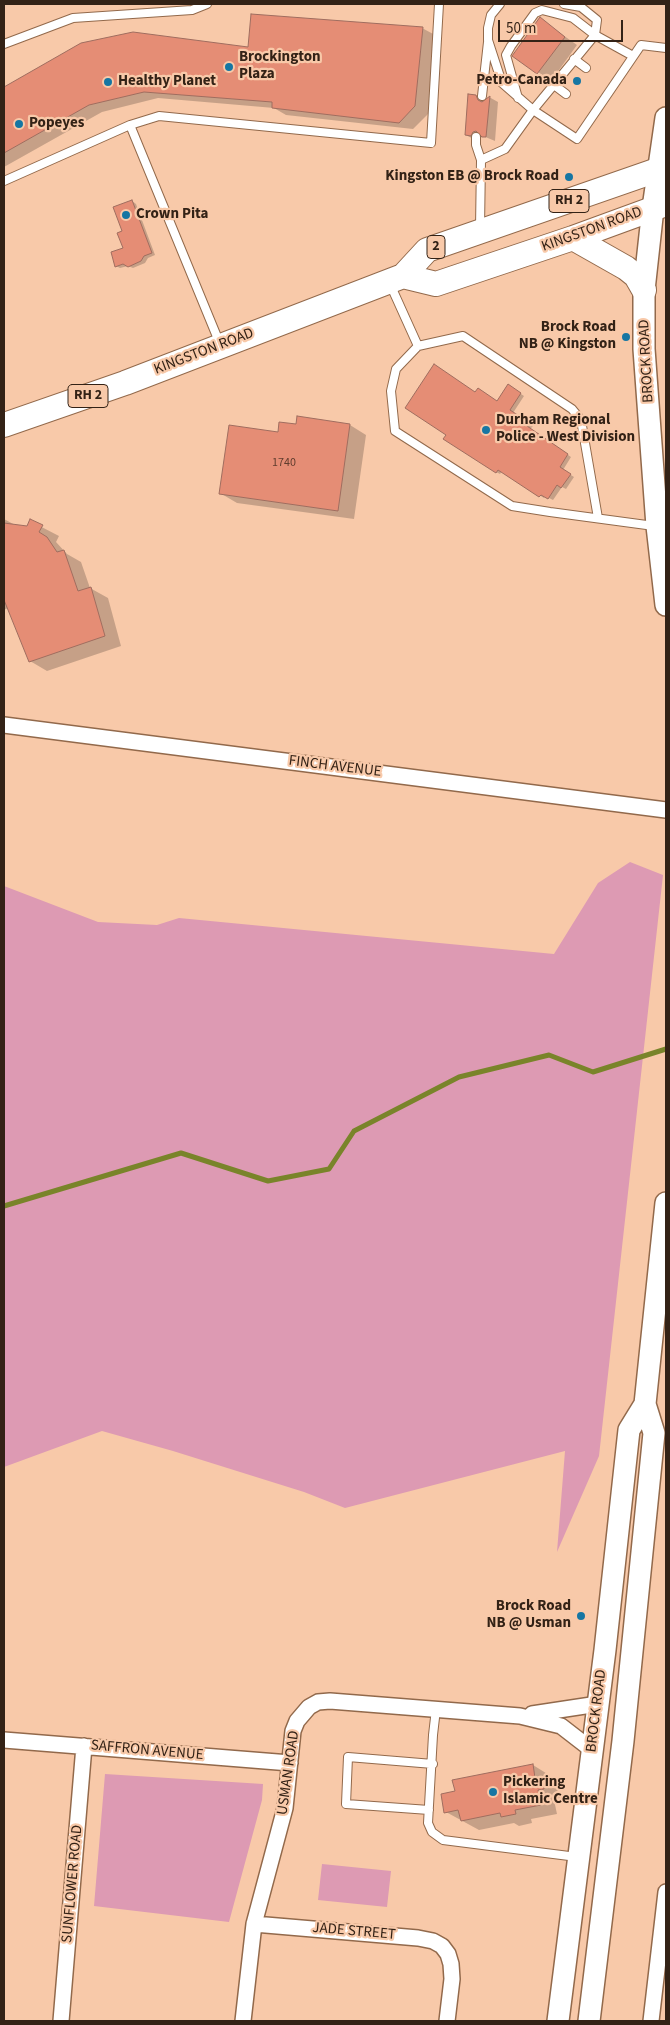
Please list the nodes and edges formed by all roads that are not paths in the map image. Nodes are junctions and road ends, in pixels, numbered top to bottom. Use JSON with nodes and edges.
{"nodes":[{"id":1,"x":207,"y":4,"type":"edge"},
{"id":2,"x":440,"y":4,"type":"edge"},
{"id":3,"x":500,"y":4,"type":"edge"},
{"id":4,"x":564,"y":4,"type":"edge"},
{"id":5,"x":595,"y":35,"type":"junction"},
{"id":6,"x":488,"y":40,"type":"junction"},
{"id":7,"x":4,"y":44,"type":"edge"},
{"id":8,"x":666,"y":48,"type":"edge"},
{"id":9,"x":633,"y":56,"type":"junction"},
{"id":10,"x":574,"y":59,"type":"junction"},
{"id":11,"x":586,"y":68,"type":"dead end"},
{"id":12,"x":554,"y":85,"type":"junction"},
{"id":13,"x":566,"y":94,"type":"dead end"},
{"id":14,"x":482,"y":96,"type":"dead end"},
{"id":15,"x":518,"y":98,"type":"junction"},
{"id":16,"x":533,"y":110,"type":"junction"},
{"id":17,"x":666,"y":118,"type":"edge"},
{"id":18,"x":130,"y":124,"type":"junction"},
{"id":19,"x":476,"y":137,"type":"dead end"},
{"id":20,"x":481,"y":160,"type":"junction"},
{"id":21,"x":662,"y":168,"type":"edge"},
{"id":22,"x":4,"y":181,"type":"edge"},
{"id":23,"x":659,"y":206,"type":"edge"},
{"id":24,"x":480,"y":232,"type":"junction"},
{"id":25,"x":572,"y":238,"type":"junction"},
{"id":26,"x":396,"y":279,"type":"junction"},
{"id":27,"x":644,"y":290,"type":"junction"},
{"id":28,"x":221,"y":346,"type":"junction"},
{"id":29,"x":418,"y":346,"type":"junction"},
{"id":30,"x":4,"y":425,"type":"edge"},
{"id":31,"x":598,"y":518,"type":"junction"},
{"id":32,"x":657,"y":526,"type":"junction"},
{"id":33,"x":666,"y":605,"type":"edge"},
{"id":34,"x":4,"y":725,"type":"edge"},
{"id":35,"x":666,"y":810,"type":"edge"},
{"id":36,"x":666,"y":1203,"type":"edge"},
{"id":37,"x":645,"y":1404,"type":"junction"},
{"id":38,"x":598,"y":1704,"type":"junction"},
{"id":39,"x":436,"y":1709,"type":"junction"},
{"id":40,"x":520,"y":1716,"type":"junction"},
{"id":41,"x":4,"y":1740,"type":"edge"},
{"id":42,"x":623,"y":1741,"type":"junction"},
{"id":43,"x":84,"y":1746,"type":"junction"},
{"id":44,"x":592,"y":1750,"type":"junction"},
{"id":45,"x":290,"y":1763,"type":"junction"},
{"id":46,"x":433,"y":1764,"type":"junction"},
{"id":47,"x":429,"y":1810,"type":"junction"},
{"id":48,"x":579,"y":1857,"type":"junction"},
{"id":49,"x":666,"y":1892,"type":"edge"},
{"id":50,"x":254,"y":1924,"type":"junction"},
{"id":51,"x":61,"y":2021,"type":"edge"},
{"id":52,"x":243,"y":2021,"type":"edge"},
{"id":53,"x":447,"y":2021,"type":"edge"},
{"id":54,"x":558,"y":2021,"type":"edge"},
{"id":55,"x":589,"y":2021,"type":"edge"},
{"id":56,"x":650,"y":2021,"type":"edge"}],
"edges":[{"from":1,"to":7,"type":"lane"},
{"from":2,"to":18,"type":"lane"},
{"from":3,"to":6,"type":"lane"},
{"from":4,"to":5,"type":"lane"},
{"from":5,"to":9,"type":"lane"},
{"from":5,"to":10,"type":"lane"},
{"from":5,"to":15,"type":"lane"},
{"from":6,"to":14,"type":"lane"},
{"from":6,"to":15,"type":"lane"},
{"from":8,"to":9,"type":"lane"},
{"from":9,"to":16,"type":"lane"},
{"from":10,"to":11,"type":"lane"},
{"from":10,"to":12,"type":"lane"},
{"from":12,"to":13,"type":"lane"},
{"from":12,"to":16,"type":"lane"},
{"from":15,"to":16,"type":"lane"},
{"from":16,"to":20,"type":"lane"},
{"from":17,"to":21,"type":"main road","name":"BROCK ROAD"},
{"from":18,"to":22,"type":"lane"},
{"from":18,"to":28,"type":"lane"},
{"from":19,"to":20,"type":"lane"},
{"from":20,"to":24,"type":"lane"},
{"from":21,"to":23,"type":"main road","name":"BROCK ROAD"},
{"from":21,"to":24,"type":"main road","name":"KINGSTON ROAD","number":"RH 2"},
{"from":23,"to":25,"type":"main road","name":"KINGSTON ROAD","number":"RH 2"},
{"from":23,"to":27,"type":"main road","name":"BROCK ROAD"},
{"from":24,"to":26,"type":"main road","name":"KINGSTON ROAD","number":"2"},
{"from":25,"to":26,"type":"main road","name":"KINGSTON ROAD","number":"RH 2"},
{"from":25,"to":27,"type":"main road"},
{"from":26,"to":28,"type":"main road","name":"KINGSTON ROAD","number":"RH 2"},
{"from":26,"to":29,"type":"lane"},
{"from":27,"to":32,"type":"main road","name":"BROCK ROAD"},
{"from":28,"to":30,"type":"main road","name":"KINGSTON ROAD","number":"RH 2"},
{"from":29,"to":31,"type":"lane"},
{"from":29,"to":31,"type":"lane"},
{"from":31,"to":32,"type":"lane"},
{"from":32,"to":33,"type":"main road","name":"BROCK ROAD"},
{"from":34,"to":35,"type":"street","name":"FINCH AVENUE"},
{"from":36,"to":37,"type":"main road","name":"BROCK ROAD"},
{"from":37,"to":38,"type":"main road","name":"BROCK ROAD"},
{"from":37,"to":42,"type":"main road","name":"BROCK ROAD"},
{"from":38,"to":40,"type":"street","name":"USMAN ROAD"},
{"from":38,"to":42,"type":"main road"},
{"from":38,"to":44,"type":"main road","name":"BROCK ROAD"},
{"from":39,"to":40,"type":"street","name":"USMAN ROAD"},
{"from":39,"to":45,"type":"street","name":"USMAN ROAD"},
{"from":39,"to":46,"type":"lane"},
{"from":40,"to":44,"type":"street","name":"USMAN ROAD"},
{"from":41,"to":43,"type":"street","name":"SAFFRON AVENUE"},
{"from":42,"to":55,"type":"main road","name":"BROCK ROAD"},
{"from":43,"to":45,"type":"street","name":"SAFFRON AVENUE"},
{"from":43,"to":51,"type":"street","name":"SUNFLOWER ROAD"},
{"from":44,"to":48,"type":"main road","name":"BROCK ROAD"},
{"from":45,"to":50,"type":"street","name":"USMAN ROAD"},
{"from":46,"to":47,"type":"lane"},
{"from":46,"to":47,"type":"lane"},
{"from":47,"to":48,"type":"lane"},
{"from":48,"to":54,"type":"main road","name":"BROCK ROAD"},
{"from":49,"to":56,"type":"street"},
{"from":50,"to":52,"type":"street","name":"USMAN ROAD"},
{"from":50,"to":53,"type":"street","name":"JADE STREET"}]}
